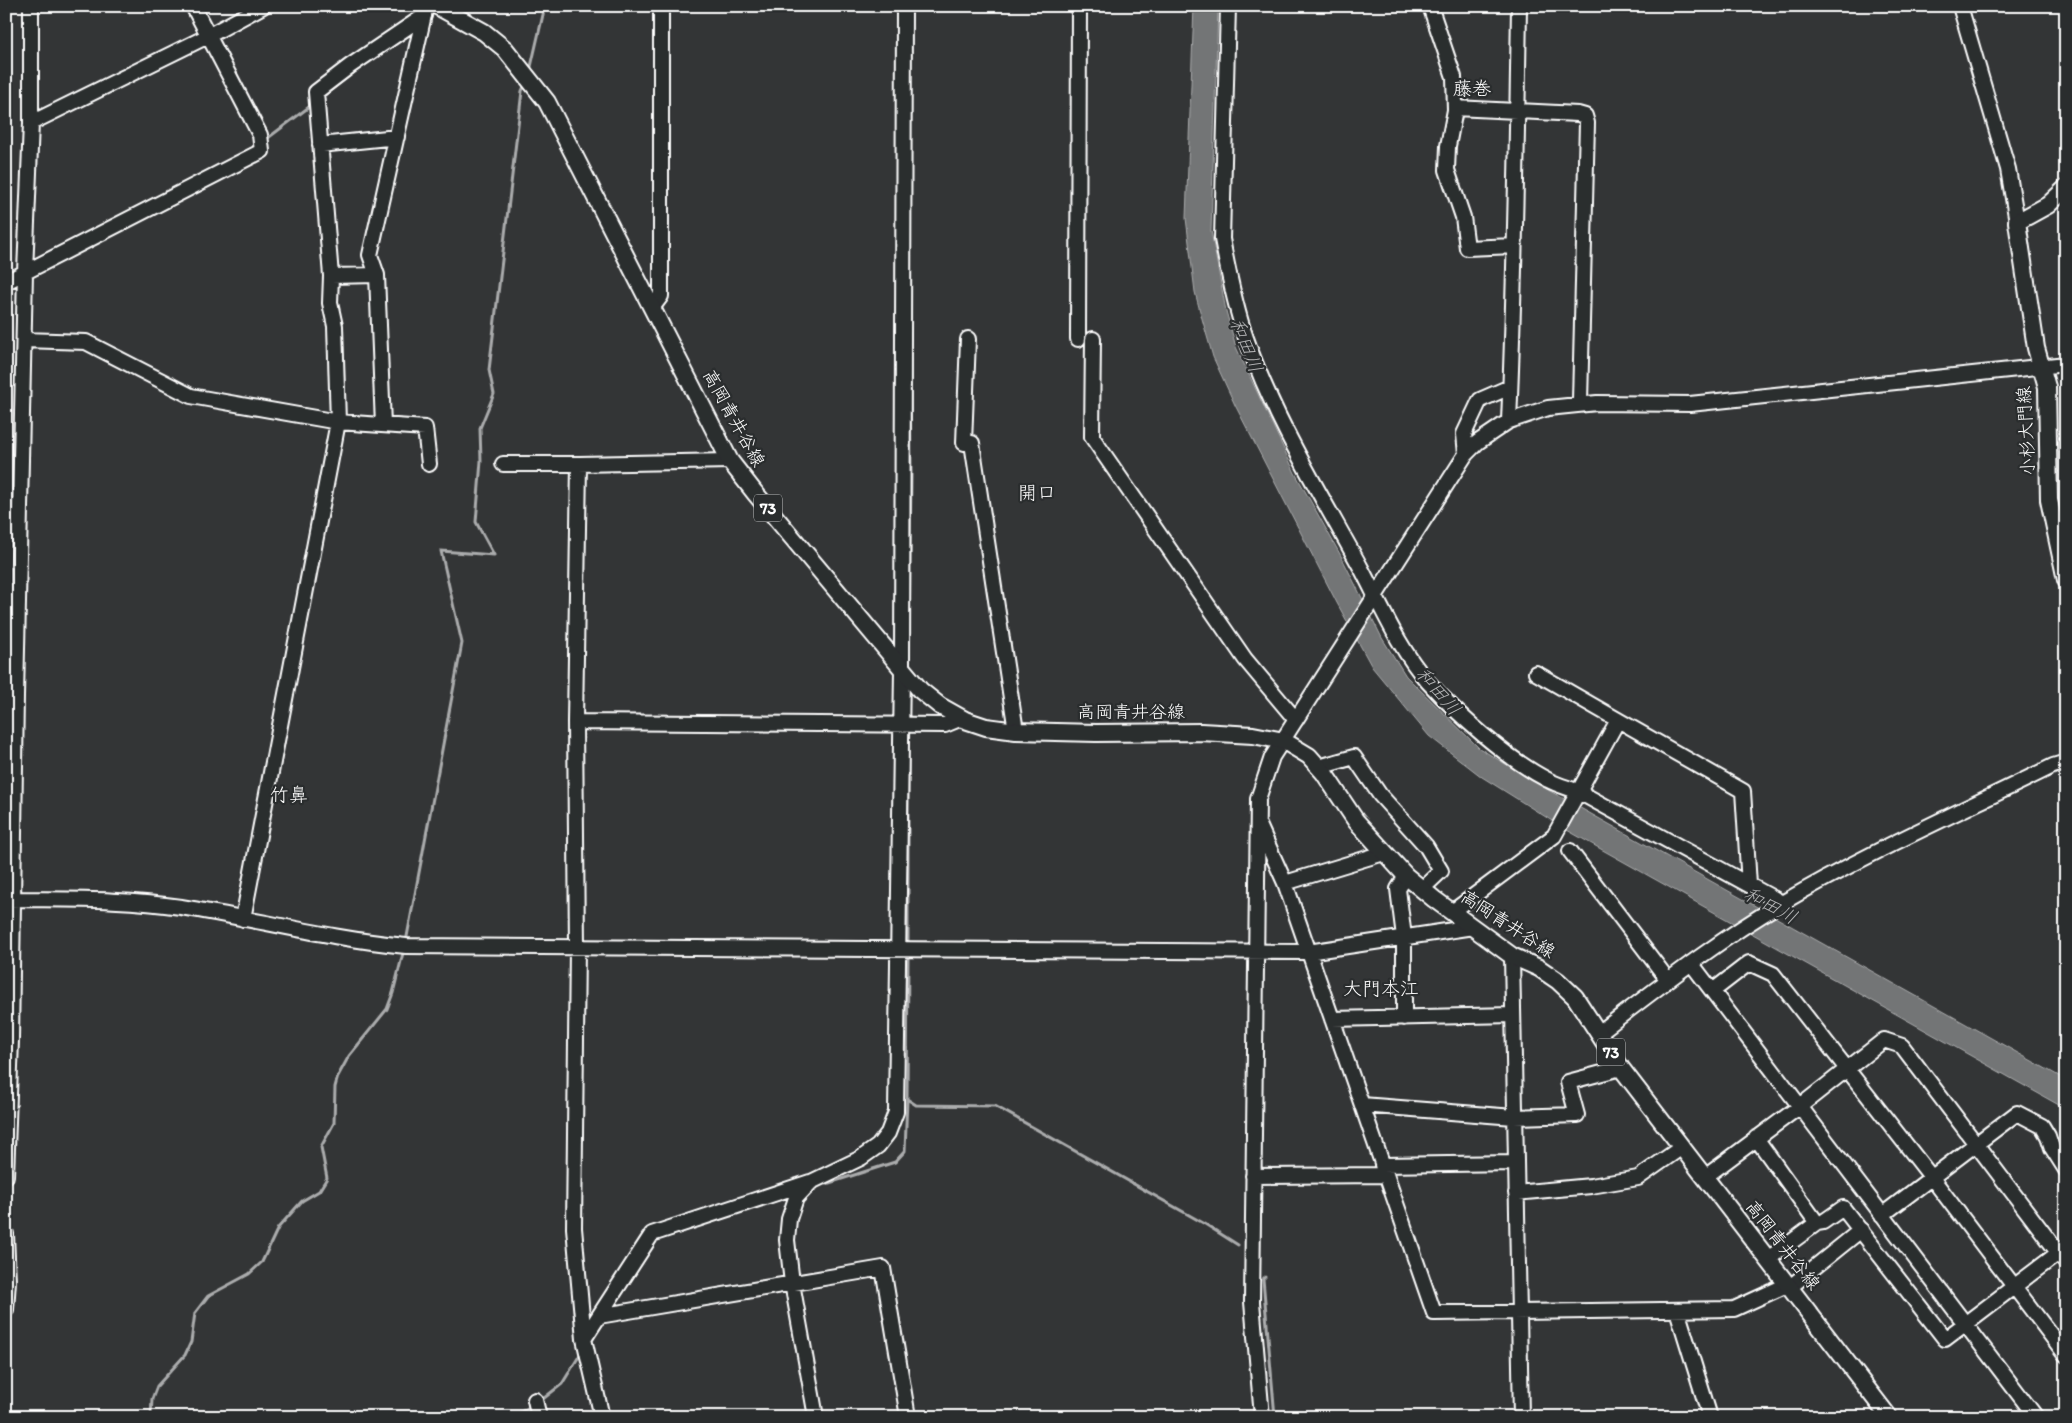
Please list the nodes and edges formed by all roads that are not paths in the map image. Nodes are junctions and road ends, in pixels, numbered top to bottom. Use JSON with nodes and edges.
{"nodes":[{"id":1,"x":31,"y":6,"type":"edge"},
{"id":2,"x":193,"y":6,"type":"edge"},
{"id":3,"x":263,"y":6,"type":"edge"},
{"id":4,"x":661,"y":6,"type":"edge"},
{"id":5,"x":904,"y":6,"type":"edge"},
{"id":6,"x":1079,"y":6,"type":"edge"},
{"id":7,"x":1228,"y":6,"type":"edge"},
{"id":8,"x":1430,"y":6,"type":"edge"},
{"id":9,"x":1519,"y":6,"type":"edge"},
{"id":10,"x":1960,"y":6,"type":"edge"},
{"id":11,"x":429,"y":9,"type":"edge"},
{"id":12,"x":208,"y":36,"type":"junction"},
{"id":13,"x":1455,"y":108,"type":"junction"},
{"id":14,"x":1517,"y":112,"type":"junction"},
{"id":15,"x":31,"y":123,"type":"junction"},
{"id":16,"x":396,"y":137,"type":"junction"},
{"id":17,"x":320,"y":145,"type":"junction"},
{"id":18,"x":2066,"y":188,"type":"edge"},
{"id":19,"x":2017,"y":222,"type":"junction"},
{"id":20,"x":1514,"y":246,"type":"junction"},
{"id":21,"x":25,"y":272,"type":"junction"},
{"id":22,"x":377,"y":275,"type":"junction"},
{"id":23,"x":331,"y":276,"type":"junction"},
{"id":24,"x":6,"y":282,"type":"edge"},
{"id":25,"x":652,"y":308,"type":"junction"},
{"id":26,"x":968,"y":339,"type":"dead end"},
{"id":27,"x":1078,"y":339,"type":"dead end"},
{"id":28,"x":1093,"y":339,"type":"dead end"},
{"id":29,"x":24,"y":340,"type":"junction"},
{"id":30,"x":2066,"y":364,"type":"edge"},
{"id":31,"x":2041,"y":366,"type":"junction"},
{"id":32,"x":1510,"y":387,"type":"junction"},
{"id":33,"x":1580,"y":401,"type":"dead end"},
{"id":34,"x":1509,"y":421,"type":"junction"},
{"id":35,"x":338,"y":422,"type":"junction"},
{"id":36,"x":383,"y":425,"type":"junction"},
{"id":37,"x":1466,"y":454,"type":"junction"},
{"id":38,"x":730,"y":461,"type":"junction"},
{"id":39,"x":429,"y":464,"type":"dead end"},
{"id":40,"x":503,"y":464,"type":"dead end"},
{"id":41,"x":579,"y":464,"type":"junction"},
{"id":42,"x":2061,"y":533,"type":"edge"},
{"id":43,"x":2066,"y":580,"type":"edge"},
{"id":44,"x":1375,"y":596,"type":"junction"},
{"id":45,"x":902,"y":669,"type":"junction"},
{"id":46,"x":1536,"y":673,"type":"dead end"},
{"id":47,"x":962,"y":718,"type":"junction"},
{"id":48,"x":1296,"y":720,"type":"junction"},
{"id":49,"x":1618,"y":720,"type":"junction"},
{"id":50,"x":575,"y":722,"type":"junction"},
{"id":51,"x":900,"y":724,"type":"junction"},
{"id":52,"x":1016,"y":731,"type":"junction"},
{"id":53,"x":1284,"y":741,"type":"junction"},
{"id":54,"x":2066,"y":762,"type":"edge"},
{"id":55,"x":1319,"y":767,"type":"junction"},
{"id":56,"x":1579,"y":792,"type":"junction"},
{"id":57,"x":1257,"y":821,"type":"junction"},
{"id":58,"x":1570,"y":851,"type":"dead end"},
{"id":59,"x":1384,"y":852,"type":"junction"},
{"id":60,"x":1406,"y":876,"type":"junction"},
{"id":61,"x":1285,"y":882,"type":"junction"},
{"id":62,"x":1748,"y":885,"type":"junction"},
{"id":63,"x":1422,"y":889,"type":"junction"},
{"id":64,"x":10,"y":899,"type":"edge"},
{"id":65,"x":1782,"y":903,"type":"junction"},
{"id":66,"x":1452,"y":912,"type":"junction"},
{"id":67,"x":243,"y":919,"type":"junction"},
{"id":68,"x":1473,"y":927,"type":"junction"},
{"id":69,"x":1404,"y":937,"type":"junction"},
{"id":70,"x":577,"y":947,"type":"junction"},
{"id":71,"x":898,"y":949,"type":"junction"},
{"id":72,"x":1255,"y":952,"type":"junction"},
{"id":73,"x":1308,"y":952,"type":"junction"},
{"id":74,"x":1512,"y":956,"type":"junction"},
{"id":75,"x":1691,"y":962,"type":"junction"},
{"id":76,"x":1668,"y":980,"type":"junction"},
{"id":77,"x":1714,"y":990,"type":"junction"},
{"id":78,"x":1513,"y":1015,"type":"junction"},
{"id":79,"x":1404,"y":1018,"type":"junction"},
{"id":80,"x":1332,"y":1019,"type":"junction"},
{"id":81,"x":1600,"y":1032,"type":"junction"},
{"id":82,"x":1621,"y":1068,"type":"junction"},
{"id":83,"x":1847,"y":1068,"type":"junction"},
{"id":84,"x":1362,"y":1105,"type":"junction"},
{"id":85,"x":1799,"y":1107,"type":"junction"},
{"id":86,"x":1514,"y":1117,"type":"junction"},
{"id":87,"x":1756,"y":1138,"type":"junction"},
{"id":88,"x":1975,"y":1144,"type":"junction"},
{"id":89,"x":1682,"y":1147,"type":"junction"},
{"id":90,"x":1515,"y":1162,"type":"junction"},
{"id":91,"x":1383,"y":1170,"type":"junction"},
{"id":92,"x":2066,"y":1170,"type":"edge"},
{"id":93,"x":6,"y":1176,"type":"edge"},
{"id":94,"x":1253,"y":1176,"type":"junction"},
{"id":95,"x":1705,"y":1177,"type":"junction"},
{"id":96,"x":1932,"y":1178,"type":"junction"},
{"id":97,"x":811,"y":1182,"type":"junction"},
{"id":98,"x":1516,"y":1192,"type":"junction"},
{"id":99,"x":1882,"y":1215,"type":"junction"},
{"id":100,"x":1817,"y":1223,"type":"junction"},
{"id":101,"x":1861,"y":1230,"type":"junction"},
{"id":102,"x":6,"y":1234,"type":"edge"},
{"id":103,"x":2063,"y":1254,"type":"edge"},
{"id":104,"x":1768,"y":1259,"type":"junction"},
{"id":105,"x":792,"y":1283,"type":"junction"},
{"id":106,"x":1790,"y":1285,"type":"junction"},
{"id":107,"x":2014,"y":1287,"type":"junction"},
{"id":108,"x":6,"y":1310,"type":"edge"},
{"id":109,"x":1677,"y":1310,"type":"junction"},
{"id":110,"x":1518,"y":1312,"type":"junction"},
{"id":111,"x":599,"y":1316,"type":"junction"},
{"id":112,"x":1966,"y":1324,"type":"junction"},
{"id":113,"x":584,"y":1339,"type":"junction"},
{"id":114,"x":2066,"y":1355,"type":"edge"},
{"id":115,"x":535,"y":1400,"type":"dead end"},
{"id":116,"x":539,"y":1417,"type":"edge"},
{"id":117,"x":602,"y":1417,"type":"edge"},
{"id":118,"x":816,"y":1417,"type":"edge"},
{"id":119,"x":908,"y":1417,"type":"edge"},
{"id":120,"x":1262,"y":1417,"type":"edge"},
{"id":121,"x":1521,"y":1417,"type":"edge"},
{"id":122,"x":1710,"y":1417,"type":"edge"},
{"id":123,"x":1889,"y":1417,"type":"edge"},
{"id":124,"x":2036,"y":1417,"type":"edge"}],
"edges":[{"from":1,"to":15,"type":"street"},
{"from":2,"to":12,"type":"street"},
{"from":3,"to":12,"type":"street"},
{"from":4,"to":25,"type":"street"},
{"from":5,"to":45,"type":"street"},
{"from":6,"to":27,"type":"street"},
{"from":7,"to":44,"type":"street"},
{"from":8,"to":13,"type":"street"},
{"from":9,"to":14,"type":"street"},
{"from":10,"to":19,"type":"street"},
{"from":11,"to":16,"type":"street"},
{"from":11,"to":17,"type":"street"},
{"from":11,"to":25,"type":"main road","name":"高岡青井谷線","number":"73"},
{"from":12,"to":15,"type":"street"},
{"from":12,"to":21,"type":"street"},
{"from":13,"to":14,"type":"street"},
{"from":13,"to":20,"type":"street"},
{"from":14,"to":20,"type":"street"},
{"from":14,"to":33,"type":"street"},
{"from":15,"to":21,"type":"street"},
{"from":16,"to":17,"type":"street"},
{"from":16,"to":22,"type":"street"},
{"from":17,"to":23,"type":"street"},
{"from":18,"to":19,"type":"main road"},
{"from":19,"to":31,"type":"main road","name":"小杉大門線"},
{"from":20,"to":32,"type":"street"},
{"from":21,"to":24,"type":"street"},
{"from":21,"to":29,"type":"street"},
{"from":22,"to":23,"type":"street"},
{"from":22,"to":36,"type":"street"},
{"from":23,"to":35,"type":"street"},
{"from":25,"to":38,"type":"main road","name":"高岡青井谷線","number":"73"},
{"from":26,"to":52,"type":"street"},
{"from":28,"to":48,"type":"street"},
{"from":29,"to":35,"type":"street"},
{"from":29,"to":64,"type":"street"},
{"from":30,"to":31,"type":"street"},
{"from":31,"to":34,"type":"street"},
{"from":31,"to":42,"type":"main road","name":"小杉大門線"},
{"from":32,"to":34,"type":"street"},
{"from":32,"to":37,"type":"street"},
{"from":34,"to":37,"type":"street"},
{"from":35,"to":36,"type":"street"},
{"from":35,"to":67,"type":"street"},
{"from":36,"to":39,"type":"street"},
{"from":37,"to":44,"type":"street"},
{"from":38,"to":41,"type":"street"},
{"from":38,"to":45,"type":"main road","name":"高岡青井谷線","number":"73"},
{"from":40,"to":41,"type":"street"},
{"from":41,"to":50,"type":"street"},
{"from":42,"to":43,"type":"main road","name":"小杉大門線"},
{"from":44,"to":48,"type":"street"},
{"from":44,"to":56,"type":"street"},
{"from":45,"to":47,"type":"main road","name":"高岡青井谷線","number":"73"},
{"from":45,"to":51,"type":"street"},
{"from":46,"to":49,"type":"street"},
{"from":47,"to":51,"type":"street"},
{"from":47,"to":52,"type":"main road","name":"高岡青井谷線","number":"73"},
{"from":48,"to":53,"type":"street"},
{"from":49,"to":56,"type":"street"},
{"from":49,"to":62,"type":"street"},
{"from":50,"to":51,"type":"street"},
{"from":50,"to":70,"type":"street"},
{"from":51,"to":71,"type":"street"},
{"from":52,"to":53,"type":"main road","name":"高岡青井谷線","number":"73"},
{"from":53,"to":55,"type":"main road","name":"高岡青井谷線","number":"73"},
{"from":53,"to":57,"type":"street"},
{"from":54,"to":65,"type":"street"},
{"from":55,"to":59,"type":"main road","name":"高岡青井谷線","number":"73"},
{"from":55,"to":63,"type":"street"},
{"from":56,"to":62,"type":"street"},
{"from":56,"to":66,"type":"street"},
{"from":57,"to":61,"type":"street"},
{"from":57,"to":72,"type":"street"},
{"from":58,"to":76,"type":"street"},
{"from":59,"to":60,"type":"main road","name":"高岡青井谷線","number":"73"},
{"from":59,"to":61,"type":"street"},
{"from":60,"to":63,"type":"main road","name":"高岡青井谷線","number":"73"},
{"from":60,"to":69,"type":"street"},
{"from":61,"to":73,"type":"street"},
{"from":62,"to":65,"type":"street"},
{"from":63,"to":66,"type":"main road","name":"高岡青井谷線","number":"73"},
{"from":64,"to":67,"type":"street"},
{"from":64,"to":93,"type":"street"},
{"from":65,"to":75,"type":"street"},
{"from":66,"to":68,"type":"main road","name":"高岡青井谷線","number":"73"},
{"from":67,"to":70,"type":"street"},
{"from":68,"to":69,"type":"street"},
{"from":68,"to":74,"type":"main road","name":"高岡青井谷線","number":"73"},
{"from":69,"to":73,"type":"street"},
{"from":69,"to":79,"type":"street"},
{"from":70,"to":71,"type":"street"},
{"from":70,"to":113,"type":"street"},
{"from":71,"to":72,"type":"street"},
{"from":71,"to":97,"type":"street"},
{"from":72,"to":73,"type":"street"},
{"from":72,"to":94,"type":"street"},
{"from":73,"to":80,"type":"street"},
{"from":74,"to":78,"type":"street"},
{"from":74,"to":81,"type":"main road","name":"高岡青井谷線","number":"73"},
{"from":75,"to":76,"type":"street"},
{"from":75,"to":77,"type":"street"},
{"from":76,"to":81,"type":"street"},
{"from":77,"to":83,"type":"street"},
{"from":77,"to":85,"type":"street"},
{"from":78,"to":79,"type":"street"},
{"from":78,"to":86,"type":"street"},
{"from":79,"to":80,"type":"street"},
{"from":80,"to":84,"type":"street"},
{"from":81,"to":82,"type":"main road","name":"高岡青井谷線","number":"73"},
{"from":82,"to":86,"type":"street"},
{"from":82,"to":89,"type":"main road","name":"高岡青井谷線","number":"73"},
{"from":83,"to":85,"type":"street"},
{"from":83,"to":88,"type":"street"},
{"from":83,"to":96,"type":"street"},
{"from":84,"to":86,"type":"street"},
{"from":84,"to":91,"type":"street"},
{"from":85,"to":87,"type":"street"},
{"from":85,"to":99,"type":"street"},
{"from":86,"to":90,"type":"street"},
{"from":87,"to":95,"type":"street"},
{"from":87,"to":100,"type":"street"},
{"from":88,"to":92,"type":"street"},
{"from":88,"to":96,"type":"street"},
{"from":88,"to":103,"type":"street"},
{"from":89,"to":95,"type":"main road","name":"高岡青井谷線","number":"73"},
{"from":89,"to":98,"type":"street"},
{"from":90,"to":91,"type":"street"},
{"from":90,"to":98,"type":"street"},
{"from":91,"to":94,"type":"street"},
{"from":91,"to":110,"type":"street"},
{"from":94,"to":120,"type":"street"},
{"from":95,"to":104,"type":"main road","name":"高岡青井谷線","number":"73"},
{"from":96,"to":99,"type":"street"},
{"from":96,"to":107,"type":"street"},
{"from":97,"to":105,"type":"street"},
{"from":97,"to":111,"type":"street"},
{"from":98,"to":110,"type":"street"},
{"from":99,"to":112,"type":"street"},
{"from":100,"to":101,"type":"street"},
{"from":100,"to":104,"type":"street"},
{"from":101,"to":106,"type":"street"},
{"from":101,"to":112,"type":"street"},
{"from":102,"to":108,"type":"street"},
{"from":103,"to":107,"type":"street"},
{"from":104,"to":106,"type":"main road","name":"高岡青井谷線","number":"73"},
{"from":105,"to":111,"type":"street"},
{"from":105,"to":118,"type":"street"},
{"from":105,"to":119,"type":"street"},
{"from":106,"to":109,"type":"street"},
{"from":106,"to":123,"type":"main road","name":"高岡青井谷線","number":"73"},
{"from":107,"to":112,"type":"street"},
{"from":107,"to":114,"type":"street"},
{"from":109,"to":110,"type":"street"},
{"from":109,"to":122,"type":"street"},
{"from":110,"to":121,"type":"street"},
{"from":111,"to":113,"type":"street"},
{"from":112,"to":124,"type":"street"},
{"from":113,"to":117,"type":"street"},
{"from":115,"to":116,"type":"street"}]}
